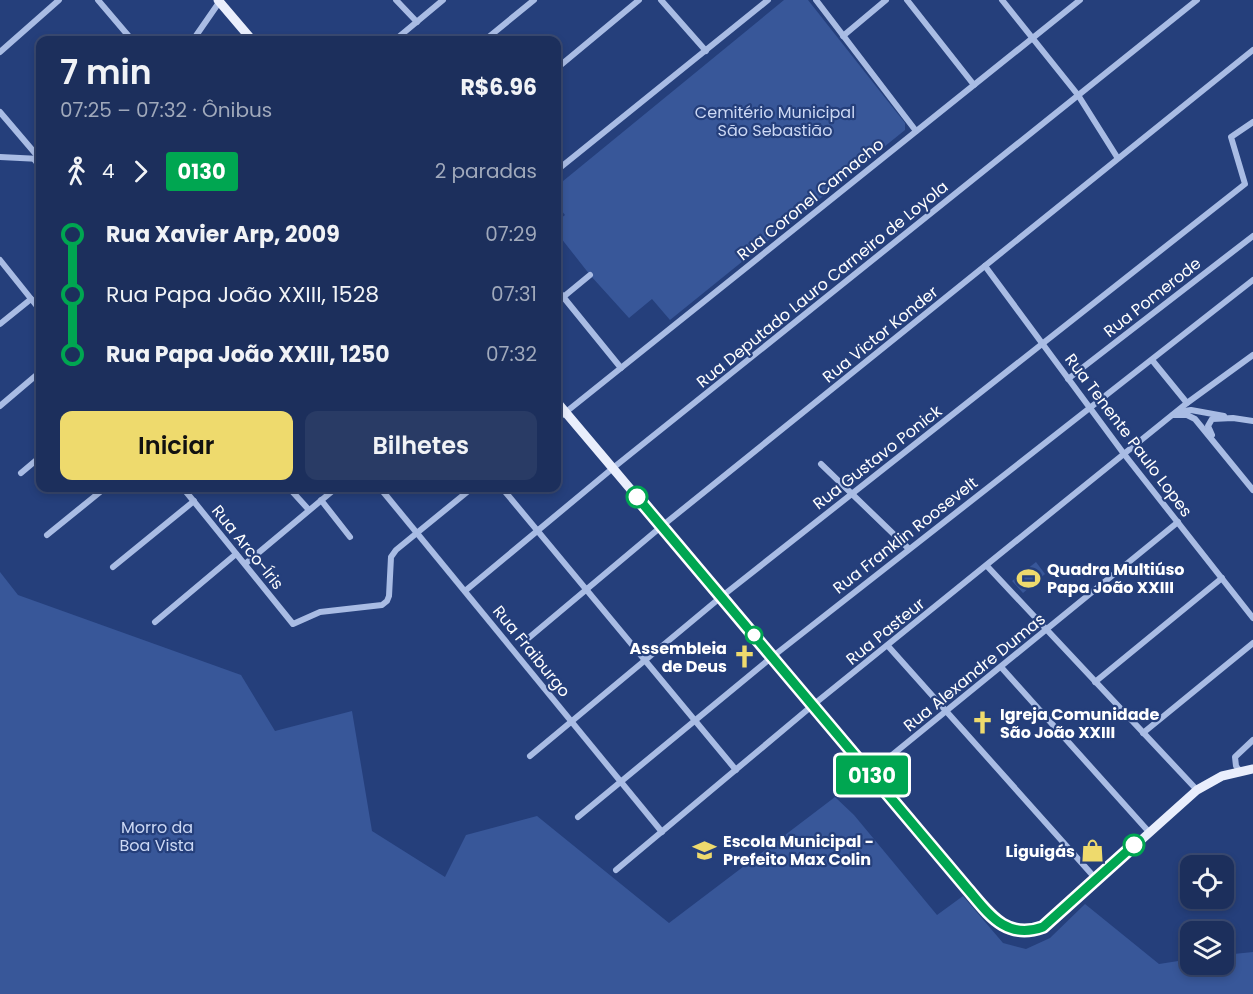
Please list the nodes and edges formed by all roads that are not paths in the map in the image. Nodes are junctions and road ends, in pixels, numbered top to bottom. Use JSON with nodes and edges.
{"nodes":[{"id":1,"x":60,"y":0,"type":"edge"},
{"id":2,"x":98,"y":0,"type":"edge"},
{"id":3,"x":396,"y":0,"type":"edge"},
{"id":4,"x":443,"y":0,"type":"edge"},
{"id":5,"x":534,"y":0,"type":"edge"},
{"id":6,"x":639,"y":0,"type":"edge"},
{"id":7,"x":661,"y":0,"type":"edge"},
{"id":8,"x":768,"y":0,"type":"edge"},
{"id":9,"x":816,"y":0,"type":"edge"},
{"id":10,"x":886,"y":0,"type":"edge"},
{"id":11,"x":907,"y":0,"type":"edge"},
{"id":12,"x":1002,"y":0,"type":"edge"},
{"id":13,"x":1080,"y":0,"type":"edge"},
{"id":14,"x":1197,"y":0,"type":"edge"},
{"id":15,"x":219,"y":1,"type":"edge"},
{"id":16,"x":417,"y":22,"type":"junction"},
{"id":17,"x":129,"y":36,"type":"edge"},
{"id":18,"x":196,"y":36,"type":"edge"},
{"id":19,"x":249,"y":36,"type":"edge"},
{"id":20,"x":400,"y":36,"type":"edge"},
{"id":21,"x":490,"y":36,"type":"edge"},
{"id":22,"x":843,"y":36,"type":"junction"},
{"id":23,"x":1033,"y":38,"type":"junction"},
{"id":24,"x":1253,"y":50,"type":"edge"},
{"id":25,"x":706,"y":51,"type":"junction"},
{"id":26,"x":0,"y":52,"type":"edge"},
{"id":27,"x":561,"y":65,"type":"edge"},
{"id":28,"x":974,"y":84,"type":"junction"},
{"id":29,"x":1078,"y":95,"type":"junction"},
{"id":30,"x":0,"y":112,"type":"edge"},
{"id":31,"x":1253,"y":122,"type":"edge"},
{"id":32,"x":916,"y":131,"type":"junction"},
{"id":33,"x":0,"y":157,"type":"edge"},
{"id":34,"x":36,"y":157,"type":"edge"},
{"id":35,"x":1117,"y":157,"type":"junction"},
{"id":36,"x":36,"y":159,"type":"edge"},
{"id":37,"x":561,"y":167,"type":"edge"},
{"id":38,"x":1253,"y":236,"type":"edge"},
{"id":39,"x":0,"y":260,"type":"edge"},
{"id":40,"x":985,"y":266,"type":"junction"},
{"id":41,"x":590,"y":275,"type":"dead end"},
{"id":42,"x":1253,"y":280,"type":"edge"},
{"id":43,"x":561,"y":294,"type":"edge"},
{"id":44,"x":564,"y":297,"type":"junction"},
{"id":45,"x":31,"y":298,"type":"junction"},
{"id":46,"x":561,"y":299,"type":"edge"},
{"id":47,"x":36,"y":305,"type":"edge"},
{"id":48,"x":0,"y":324,"type":"edge"},
{"id":49,"x":1042,"y":344,"type":"junction"},
{"id":50,"x":1253,"y":355,"type":"edge"},
{"id":51,"x":1152,"y":360,"type":"junction"},
{"id":52,"x":621,"y":368,"type":"junction"},
{"id":53,"x":36,"y":375,"type":"edge"},
{"id":54,"x":1068,"y":379,"type":"junction"},
{"id":55,"x":1203,"y":392,"type":"junction"},
{"id":56,"x":1187,"y":403,"type":"junction"},
{"id":57,"x":0,"y":406,"type":"edge"},
{"id":58,"x":561,"y":406,"type":"edge"},
{"id":59,"x":1090,"y":408,"type":"junction"},
{"id":60,"x":1196,"y":410,"type":"junction"},
{"id":61,"x":566,"y":412,"type":"junction"},
{"id":62,"x":1173,"y":414,"type":"junction"},
{"id":63,"x":561,"y":416,"type":"edge"},
{"id":64,"x":1233,"y":418,"type":"junction"},
{"id":65,"x":1253,"y":421,"type":"edge"},
{"id":66,"x":1220,"y":448,"type":"junction"},
{"id":67,"x":1124,"y":454,"type":"junction"},
{"id":68,"x":36,"y":460,"type":"edge"},
{"id":69,"x":821,"y":464,"type":"dead end"},
{"id":70,"x":613,"y":468,"type":"junction"},
{"id":71,"x":21,"y":473,"type":"dead end"},
{"id":72,"x":1253,"y":490,"type":"edge"},
{"id":73,"x":100,"y":492,"type":"edge"},
{"id":74,"x":186,"y":492,"type":"edge"},
{"id":75,"x":293,"y":492,"type":"edge"},
{"id":76,"x":331,"y":492,"type":"edge"},
{"id":77,"x":383,"y":492,"type":"edge"},
{"id":78,"x":467,"y":492,"type":"edge"},
{"id":79,"x":505,"y":492,"type":"edge"},
{"id":80,"x":852,"y":494,"type":"junction"},
{"id":81,"x":321,"y":500,"type":"junction"},
{"id":82,"x":194,"y":501,"type":"junction"},
{"id":83,"x":309,"y":510,"type":"junction"},
{"id":84,"x":1178,"y":522,"type":"junction"},
{"id":85,"x":662,"y":526,"type":"junction"},
{"id":86,"x":538,"y":530,"type":"junction"},
{"id":87,"x":417,"y":532,"type":"junction"},
{"id":88,"x":47,"y":535,"type":"dead end"},
{"id":89,"x":350,"y":537,"type":"dead end"},
{"id":90,"x":909,"y":549,"type":"junction"},
{"id":91,"x":236,"y":554,"type":"junction"},
{"id":92,"x":245,"y":564,"type":"junction"},
{"id":93,"x":987,"y":566,"type":"junction"},
{"id":94,"x":113,"y":567,"type":"dead end"},
{"id":95,"x":1222,"y":578,"type":"junction"},
{"id":96,"x":586,"y":589,"type":"junction"},
{"id":97,"x":465,"y":591,"type":"junction"},
{"id":98,"x":721,"y":597,"type":"junction"},
{"id":99,"x":1253,"y":618,"type":"edge"},
{"id":100,"x":155,"y":621,"type":"dead end"},
{"id":101,"x":1046,"y":630,"type":"junction"},
{"id":102,"x":525,"y":641,"type":"dead end"},
{"id":103,"x":1253,"y":643,"type":"edge"},
{"id":104,"x":888,"y":646,"type":"junction"},
{"id":105,"x":772,"y":657,"type":"junction"},
{"id":106,"x":645,"y":660,"type":"junction"},
{"id":107,"x":1001,"y":666,"type":"junction"},
{"id":108,"x":1095,"y":682,"type":"junction"},
{"id":109,"x":813,"y":705,"type":"junction"},
{"id":110,"x":946,"y":711,"type":"junction"},
{"id":111,"x":695,"y":720,"type":"junction"},
{"id":112,"x":572,"y":722,"type":"junction"},
{"id":113,"x":1143,"y":733,"type":"junction"},
{"id":114,"x":1253,"y":740,"type":"edge"},
{"id":115,"x":530,"y":756,"type":"dead end"},
{"id":116,"x":1253,"y":769,"type":"edge"},
{"id":117,"x":736,"y":770,"type":"junction"},
{"id":118,"x":1240,"y":771,"type":"junction"},
{"id":119,"x":870,"y":773,"type":"junction"},
{"id":120,"x":621,"y":782,"type":"junction"},
{"id":121,"x":1197,"y":790,"type":"junction"},
{"id":122,"x":578,"y":817,"type":"dead end"},
{"id":123,"x":662,"y":832,"type":"junction"},
{"id":124,"x":1149,"y":832,"type":"junction"},
{"id":125,"x":616,"y":870,"type":"dead end"},
{"id":126,"x":1096,"y":879,"type":"junction"}],
"edges":[{"from":1,"to":26,"type":"street"},
{"from":2,"to":17,"type":"street"},
{"from":3,"to":16,"type":"street"},
{"from":4,"to":16,"type":"street"},
{"from":5,"to":21,"type":"street"},
{"from":6,"to":27,"type":"street"},
{"from":7,"to":25,"type":"street"},
{"from":8,"to":25,"type":"street"},
{"from":9,"to":22,"type":"street"},
{"from":10,"to":22,"type":"street"},
{"from":11,"to":28,"type":"street"},
{"from":12,"to":23,"type":"street"},
{"from":13,"to":23,"type":"street","name":"Rua Coronel Camacho"},
{"from":14,"to":29,"type":"street","name":"Rua Deputado Lauro Carneiro de Loyola"},
{"from":15,"to":18,"type":"street"},
{"from":15,"to":19,"type":"main road"},
{"from":16,"to":20,"type":"street"},
{"from":22,"to":32,"type":"street"},
{"from":23,"to":28,"type":"street","name":"Rua Coronel Camacho"},
{"from":23,"to":29,"type":"street"},
{"from":24,"to":35,"type":"street","name":"Rua Victor Konder"},
{"from":25,"to":37,"type":"street"},
{"from":28,"to":32,"type":"street","name":"Rua Coronel Camacho"},
{"from":29,"to":35,"type":"street"},
{"from":29,"to":70,"type":"street","name":"Rua Deputado Lauro Carneiro de Loyola"},
{"from":30,"to":34,"type":"street"},
{"from":31,"to":49,"type":"street","name":"Rua Gustavo Ponick"},
{"from":32,"to":52,"type":"street","name":"Rua Coronel Camacho"},
{"from":33,"to":36,"type":"street"},
{"from":35,"to":40,"type":"street","name":"Rua Victor Konder"},
{"from":38,"to":54,"type":"street","name":"Rua Pomerode"},
{"from":39,"to":45,"type":"street"},
{"from":40,"to":49,"type":"street","name":"Rua Tenente Paulo Lopes"},
{"from":40,"to":85,"type":"street","name":"Rua Victor Konder"},
{"from":41,"to":44,"type":"street"},
{"from":42,"to":51,"type":"street","name":"Rua Franklin Roosevelt"},
{"from":43,"to":44,"type":"street"},
{"from":44,"to":46,"type":"street"},
{"from":44,"to":52,"type":"street"},
{"from":45,"to":47,"type":"street"},
{"from":45,"to":48,"type":"street"},
{"from":49,"to":54,"type":"street","name":"Rua Tenente Paulo Lopes"},
{"from":49,"to":80,"type":"street","name":"Rua Gustavo Ponick"},
{"from":50,"to":55,"type":"street","name":"Rua Pasteur"},
{"from":51,"to":56,"type":"street"},
{"from":51,"to":59,"type":"street","name":"Rua Franklin Roosevelt"},
{"from":52,"to":61,"type":"street","name":"Rua Coronel Camacho"},
{"from":53,"to":57,"type":"street"},
{"from":54,"to":59,"type":"street","name":"Rua Tenente Paulo Lopes"},
{"from":55,"to":56,"type":"street","name":"Rua Pasteur"},
{"from":55,"to":60,"type":"street"},
{"from":56,"to":62,"type":"street","name":"Rua Pasteur"},
{"from":58,"to":61,"type":"main road"},
{"from":59,"to":67,"type":"street","name":"Rua Tenente Paulo Lopes"},
{"from":59,"to":90,"type":"street","name":"Rua Franklin Roosevelt"},
{"from":60,"to":62,"type":"street"},
{"from":60,"to":64,"type":"street"},
{"from":61,"to":63,"type":"street","name":"Rua Coronel Camacho"},
{"from":61,"to":70,"type":"main road"},
{"from":62,"to":66,"type":"street"},
{"from":62,"to":67,"type":"street","name":"Rua Pasteur"},
{"from":64,"to":65,"type":"street"},
{"from":64,"to":66,"type":"street"},
{"from":66,"to":72,"type":"street"},
{"from":67,"to":84,"type":"street","name":"Rua Tenente Paulo Lopes"},
{"from":67,"to":93,"type":"street","name":"Rua Pasteur"},
{"from":68,"to":71,"type":"street"},
{"from":69,"to":80,"type":"street"},
{"from":70,"to":85,"type":"main road"},
{"from":70,"to":86,"type":"street","name":"Rua Deputado Lauro Carneiro de Loyola"},
{"from":73,"to":88,"type":"street"},
{"from":74,"to":82,"type":"street","name":"Rua Arco-Íris"},
{"from":75,"to":83,"type":"street"},
{"from":76,"to":81,"type":"street"},
{"from":77,"to":87,"type":"street","name":"Rua Fraiburgo"},
{"from":78,"to":87,"type":"street"},
{"from":79,"to":86,"type":"street"},
{"from":80,"to":90,"type":"street"},
{"from":80,"to":98,"type":"street","name":"Rua Gustavo Ponick"},
{"from":81,"to":83,"type":"street"},
{"from":81,"to":89,"type":"street"},
{"from":82,"to":91,"type":"street","name":"Rua Arco-Íris"},
{"from":82,"to":94,"type":"street"},
{"from":83,"to":92,"type":"street"},
{"from":84,"to":95,"type":"street","name":"Rua Tenente Paulo Lopes"},
{"from":84,"to":101,"type":"street","name":"Rua Alexandre Dumas"},
{"from":85,"to":96,"type":"street","name":"Rua Victor Konder"},
{"from":85,"to":98,"type":"main road"},
{"from":86,"to":96,"type":"street"},
{"from":86,"to":97,"type":"street","name":"Rua Deputado Lauro Carneiro de Loyola"},
{"from":87,"to":92,"type":"street","name":"Rua Arco-Íris"},
{"from":87,"to":97,"type":"street","name":"Rua Fraiburgo"},
{"from":90,"to":105,"type":"street","name":"Rua Franklin Roosevelt"},
{"from":91,"to":92,"type":"street","name":"Rua Arco-Íris"},
{"from":91,"to":100,"type":"street"},
{"from":93,"to":101,"type":"street"},
{"from":93,"to":104,"type":"street","name":"Rua Pasteur"},
{"from":95,"to":99,"type":"street","name":"Rua Tenente Paulo Lopes"},
{"from":95,"to":108,"type":"street"},
{"from":96,"to":102,"type":"street","name":"Rua Victor Konder"},
{"from":96,"to":106,"type":"street"},
{"from":97,"to":112,"type":"street","name":"Rua Fraiburgo"},
{"from":98,"to":105,"type":"main road"},
{"from":98,"to":106,"type":"street","name":"Rua Gustavo Ponick"},
{"from":101,"to":107,"type":"street","name":"Rua Alexandre Dumas"},
{"from":101,"to":108,"type":"street"},
{"from":103,"to":113,"type":"street"},
{"from":104,"to":109,"type":"street","name":"Rua Pasteur"},
{"from":104,"to":110,"type":"street"},
{"from":105,"to":109,"type":"main road"},
{"from":105,"to":111,"type":"street","name":"Rua Franklin Roosevelt"},
{"from":106,"to":111,"type":"street"},
{"from":106,"to":112,"type":"street","name":"Rua Gustavo Ponick"},
{"from":107,"to":110,"type":"street","name":"Rua Alexandre Dumas"},
{"from":107,"to":124,"type":"street"},
{"from":108,"to":113,"type":"street"},
{"from":109,"to":117,"type":"street","name":"Rua Pasteur"},
{"from":109,"to":119,"type":"main road"},
{"from":110,"to":119,"type":"street","name":"Rua Alexandre Dumas"},
{"from":110,"to":126,"type":"street"},
{"from":111,"to":117,"type":"street"},
{"from":111,"to":120,"type":"street","name":"Rua Franklin Roosevelt"},
{"from":112,"to":115,"type":"street","name":"Rua Gustavo Ponick"},
{"from":112,"to":120,"type":"street","name":"Rua Fraiburgo"},
{"from":113,"to":121,"type":"street"},
{"from":114,"to":118,"type":"street"},
{"from":116,"to":118,"type":"main road"},
{"from":117,"to":123,"type":"street","name":"Rua Pasteur"},
{"from":118,"to":121,"type":"main road"},
{"from":119,"to":126,"type":"main road"},
{"from":120,"to":122,"type":"street","name":"Rua Franklin Roosevelt"},
{"from":120,"to":123,"type":"street","name":"Rua Fraiburgo"},
{"from":121,"to":124,"type":"main road"},
{"from":123,"to":125,"type":"street","name":"Rua Pasteur"},
{"from":124,"to":126,"type":"main road"}]}
